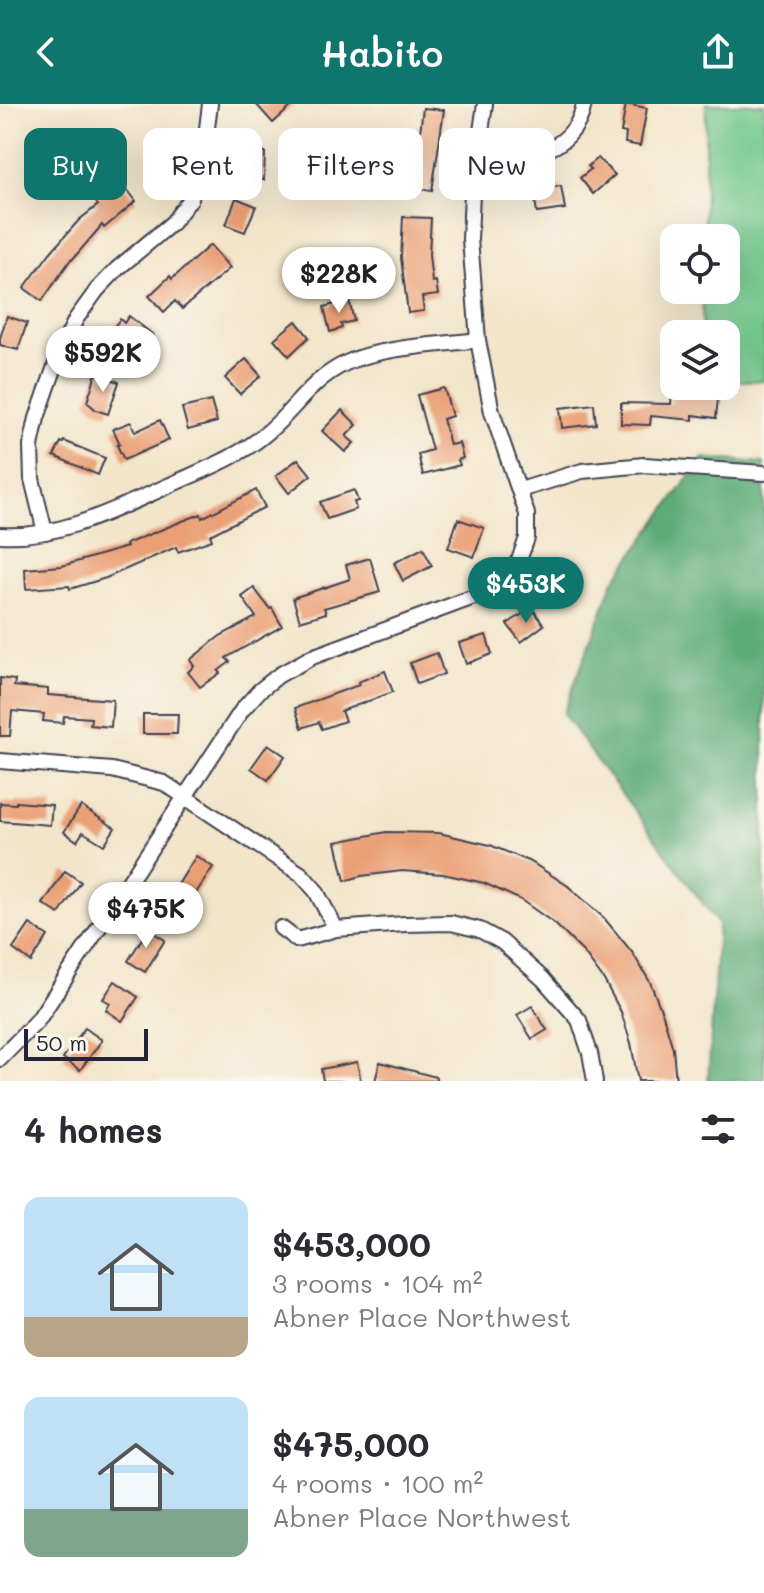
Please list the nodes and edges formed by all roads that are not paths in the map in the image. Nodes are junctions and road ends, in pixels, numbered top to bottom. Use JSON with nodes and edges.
{"nodes":[{"id":1,"x":210,"y":104,"type":"edge"},
{"id":2,"x":485,"y":104,"type":"edge"},
{"id":3,"x":584,"y":104,"type":"edge"},
{"id":4,"x":481,"y":128,"type":"edge"},
{"id":5,"x":555,"y":145,"type":"edge"},
{"id":6,"x":472,"y":200,"type":"edge"},
{"id":7,"x":478,"y":340,"type":"junction"},
{"id":8,"x":764,"y":473,"type":"edge"},
{"id":9,"x":520,"y":490,"type":"junction"},
{"id":10,"x":45,"y":532,"type":"junction"},
{"id":11,"x":0,"y":535,"type":"edge"},
{"id":12,"x":0,"y":761,"type":"edge"},
{"id":13,"x":184,"y":798,"type":"junction"},
{"id":14,"x":281,"y":928,"type":"dead end"},
{"id":15,"x":336,"y":929,"type":"junction"},
{"id":16,"x":0,"y":1059,"type":"edge"},
{"id":17,"x":595,"y":1081,"type":"edge"}],
"edges":[{"from":1,"to":10,"type":"street"},
{"from":2,"to":4,"type":"street"},
{"from":3,"to":5,"type":"street"},
{"from":6,"to":7,"type":"street"},
{"from":7,"to":9,"type":"street"},
{"from":7,"to":10,"type":"street"},
{"from":8,"to":9,"type":"street"},
{"from":9,"to":13,"type":"street"},
{"from":10,"to":11,"type":"street"},
{"from":12,"to":13,"type":"street"},
{"from":13,"to":15,"type":"street"},
{"from":13,"to":16,"type":"street"},
{"from":14,"to":15,"type":"street"},
{"from":15,"to":17,"type":"street"}]}
